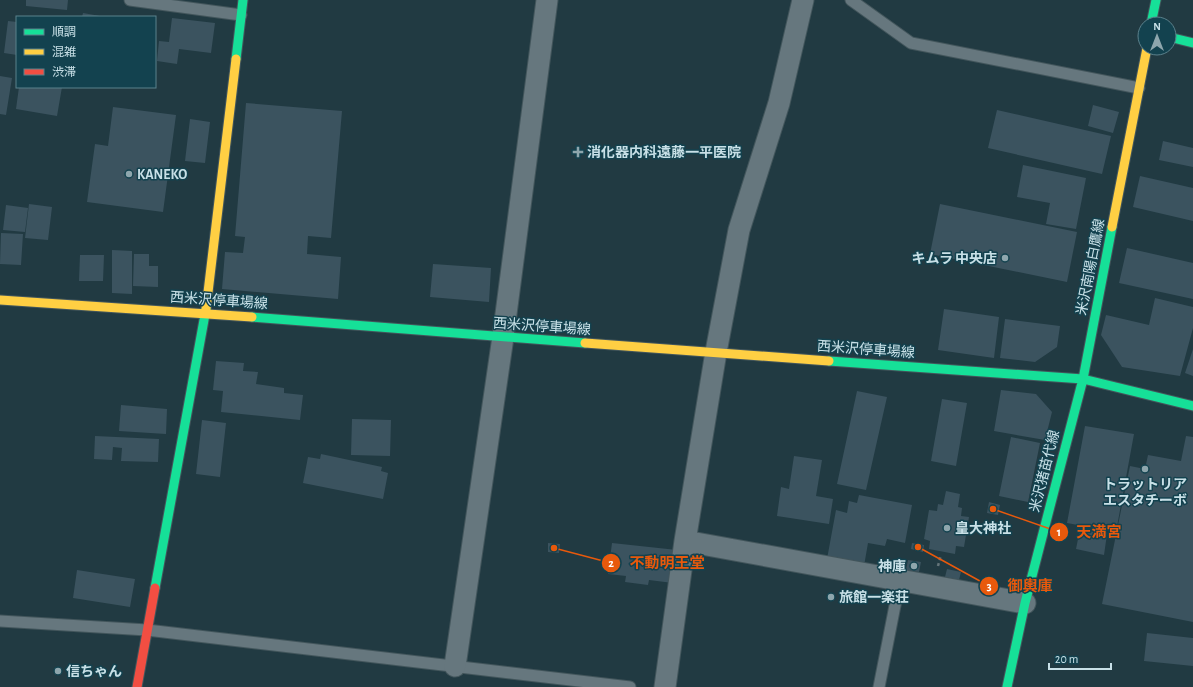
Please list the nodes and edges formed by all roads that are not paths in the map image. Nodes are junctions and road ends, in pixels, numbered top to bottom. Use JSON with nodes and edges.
{"nodes":[{"id":1,"x":130,"y":0,"type":"edge"},
{"id":2,"x":244,"y":0,"type":"edge"},
{"id":3,"x":546,"y":0,"type":"edge"},
{"id":4,"x":803,"y":0,"type":"edge"},
{"id":5,"x":851,"y":0,"type":"edge"},
{"id":6,"x":1156,"y":0,"type":"edge"},
{"id":7,"x":241,"y":15,"type":"junction"},
{"id":8,"x":1153,"y":16,"type":"edge"},
{"id":9,"x":1177,"y":39,"type":"edge"},
{"id":10,"x":1193,"y":43,"type":"edge"},
{"id":11,"x":1145,"y":56,"type":"edge"},
{"id":12,"x":1139,"y":88,"type":"junction"},
{"id":13,"x":0,"y":300,"type":"edge"},
{"id":14,"x":205,"y":313,"type":"junction"},
{"id":15,"x":503,"y":337,"type":"junction"},
{"id":16,"x":716,"y":352,"type":"junction"},
{"id":17,"x":1083,"y":379,"type":"junction"},
{"id":18,"x":1193,"y":406,"type":"edge"},
{"id":19,"x":685,"y":541,"type":"junction"},
{"id":20,"x":900,"y":580,"type":"junction"},
{"id":21,"x":1025,"y":603,"type":"junction"},
{"id":22,"x":0,"y":621,"type":"edge"},
{"id":23,"x":147,"y":630,"type":"junction"},
{"id":24,"x":456,"y":666,"type":"junction"},
{"id":25,"x":137,"y":687,"type":"edge"},
{"id":26,"x":630,"y":687,"type":"edge"},
{"id":27,"x":665,"y":687,"type":"edge"},
{"id":28,"x":879,"y":687,"type":"edge"},
{"id":29,"x":1007,"y":687,"type":"edge"}],
"edges":[{"from":1,"to":7,"type":"lane"},
{"from":2,"to":7,"type":"main road"},
{"from":3,"to":15,"type":"street"},
{"from":4,"to":16,"type":"street"},
{"from":5,"to":12,"type":"lane"},
{"from":6,"to":8,"type":"main road"},
{"from":7,"to":14,"type":"main road"},
{"from":9,"to":10,"type":"main road"},
{"from":11,"to":12,"type":"main road","name":"米沢南陽白鷹線"},
{"from":12,"to":17,"type":"main road","name":"米沢南陽白鷹線"},
{"from":13,"to":14,"type":"main road","name":"西米沢停車場線"},
{"from":14,"to":15,"type":"main road","name":"西米沢停車場線"},
{"from":14,"to":23,"type":"main road"},
{"from":15,"to":16,"type":"main road","name":"西米沢停車場線"},
{"from":15,"to":24,"type":"street"},
{"from":16,"to":17,"type":"main road","name":"西米沢停車場線"},
{"from":16,"to":19,"type":"street"},
{"from":17,"to":18,"type":"main road"},
{"from":17,"to":21,"type":"main road","name":"米沢猪苗代線"},
{"from":19,"to":20,"type":"street"},
{"from":19,"to":27,"type":"street"},
{"from":20,"to":21,"type":"street"},
{"from":20,"to":28,"type":"lane"},
{"from":21,"to":29,"type":"main road","name":"米沢猪苗代線"},
{"from":22,"to":23,"type":"lane"},
{"from":23,"to":24,"type":"lane"},
{"from":23,"to":25,"type":"main road"},
{"from":24,"to":26,"type":"lane"}]}
